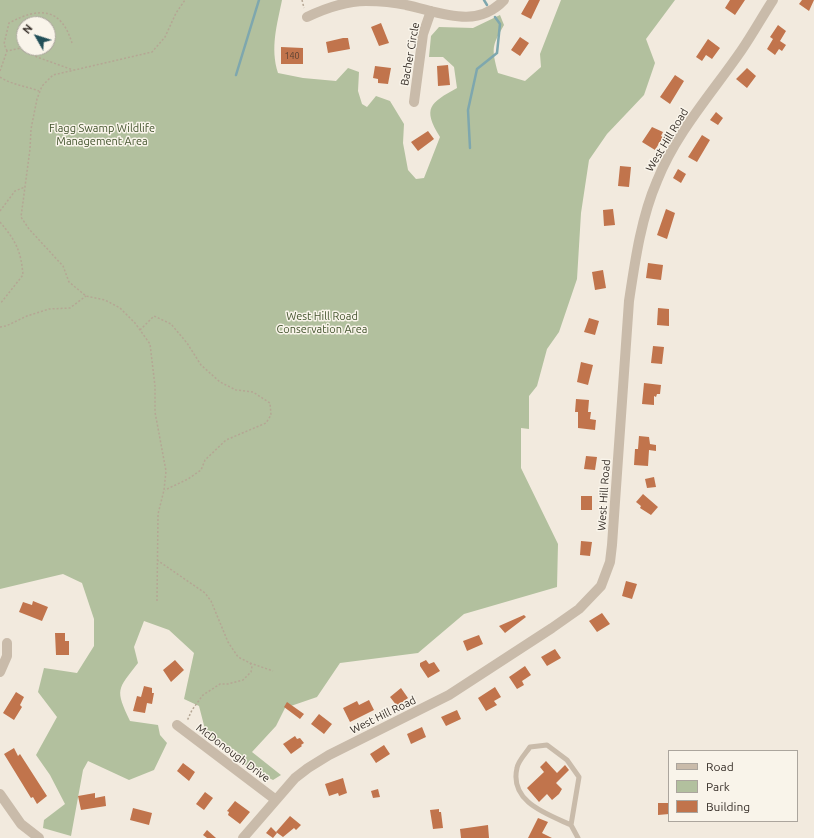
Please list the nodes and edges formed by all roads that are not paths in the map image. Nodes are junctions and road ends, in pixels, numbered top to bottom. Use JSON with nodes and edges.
{"nodes":[{"id":1,"x":504,"y":0,"type":"edge"},
{"id":2,"x":773,"y":0,"type":"edge"},
{"id":3,"x":431,"y":11,"type":"junction"},
{"id":4,"x":307,"y":17,"type":"dead end"},
{"id":5,"x":414,"y":102,"type":"dead end"},
{"id":6,"x":7,"y":643,"type":"dead end"},
{"id":7,"x":0,"y":672,"type":"edge"},
{"id":8,"x":180,"y":727,"type":"road end"},
{"id":9,"x":0,"y":794,"type":"edge"},
{"id":10,"x":276,"y":800,"type":"junction"},
{"id":11,"x":571,"y":825,"type":"junction"},
{"id":12,"x":39,"y":838,"type":"edge"},
{"id":13,"x":243,"y":838,"type":"edge"},
{"id":14,"x":578,"y":838,"type":"edge"}],
"edges":[{"from":1,"to":3,"type":"street"},
{"from":2,"to":10,"type":"street","name":"West Hill Road"},
{"from":3,"to":4,"type":"street"},
{"from":3,"to":5,"type":"street","name":"Bacher Circle"},
{"from":6,"to":7,"type":"street"},
{"from":8,"to":10,"type":"street","name":"McDonough Drive"},
{"from":9,"to":12,"type":"street"},
{"from":10,"to":13,"type":"street","name":"West Hill Road"},
{"from":11,"to":11,"type":"lane"},
{"from":11,"to":14,"type":"lane"}]}
